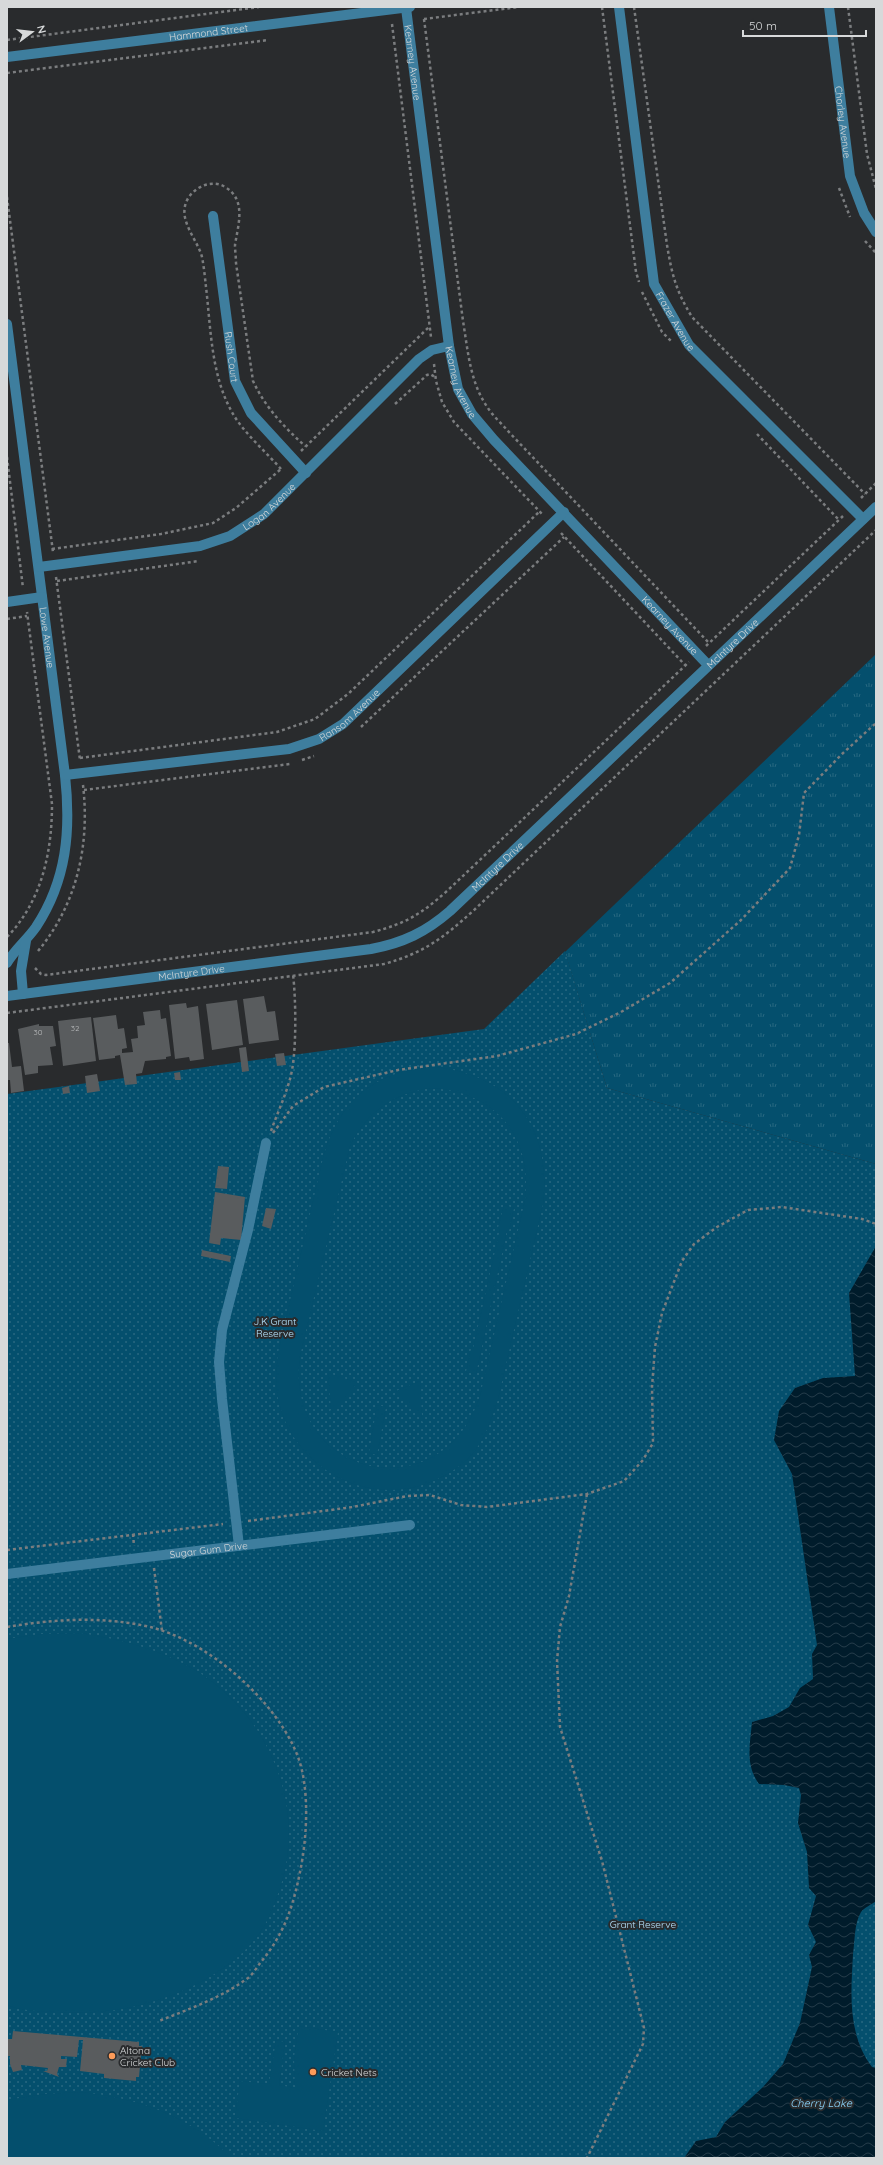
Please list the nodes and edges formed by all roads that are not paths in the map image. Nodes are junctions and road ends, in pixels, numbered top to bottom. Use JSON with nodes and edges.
{"nodes":[{"id":1,"x":410,"y":7,"type":"edge"},
{"id":2,"x":619,"y":7,"type":"edge"},
{"id":3,"x":829,"y":7,"type":"edge"},
{"id":4,"x":406,"y":8,"type":"edge"},
{"id":5,"x":7,"y":56,"type":"edge"},
{"id":6,"x":213,"y":216,"type":"dead end"},
{"id":7,"x":876,"y":232,"type":"edge"},
{"id":8,"x":7,"y":324,"type":"edge"},
{"id":9,"x":449,"y":346,"type":"junction"},
{"id":10,"x":306,"y":473,"type":"junction"},
{"id":11,"x":876,"y":507,"type":"edge"},
{"id":12,"x":564,"y":512,"type":"junction"},
{"id":13,"x":863,"y":519,"type":"junction"},
{"id":14,"x":39,"y":567,"type":"junction"},
{"id":15,"x":42,"y":597,"type":"junction"},
{"id":16,"x":7,"y":602,"type":"edge"},
{"id":17,"x":708,"y":665,"type":"junction"},
{"id":18,"x":65,"y":774,"type":"junction"},
{"id":19,"x":26,"y":941,"type":"junction"},
{"id":20,"x":7,"y":963,"type":"edge"},
{"id":21,"x":23,"y":994,"type":"junction"},
{"id":22,"x":7,"y":996,"type":"edge"},
{"id":23,"x":266,"y":1143,"type":"road end"},
{"id":24,"x":410,"y":1525,"type":"dead end"},
{"id":25,"x":239,"y":1546,"type":"junction"},
{"id":26,"x":7,"y":1574,"type":"edge"}],
"edges":[{"from":1,"to":4,"type":"street","name":"Hammond Street"},
{"from":2,"to":13,"type":"street","name":"Frazer Avenue"},
{"from":3,"to":7,"type":"street","name":"Chorley Avenue"},
{"from":4,"to":5,"type":"street","name":"Hammond Street"},
{"from":4,"to":9,"type":"street","name":"Kearney Avenue"},
{"from":6,"to":10,"type":"street","name":"Rush Court"},
{"from":8,"to":14,"type":"street","name":"Lowe Avenue"},
{"from":9,"to":10,"type":"street","name":"Logan Avenue"},
{"from":9,"to":12,"type":"street","name":"Kearney Avenue"},
{"from":10,"to":14,"type":"street","name":"Logan Avenue"},
{"from":11,"to":13,"type":"street","name":"McIntyre Drive"},
{"from":12,"to":17,"type":"street","name":"Kearney Avenue"},
{"from":12,"to":18,"type":"street","name":"Ransom Avenue"},
{"from":13,"to":17,"type":"street","name":"McIntyre Drive"},
{"from":14,"to":15,"type":"street","name":"Lowe Avenue"},
{"from":15,"to":16,"type":"street"},
{"from":15,"to":18,"type":"street","name":"Lowe Avenue"},
{"from":17,"to":21,"type":"street","name":"McIntyre Drive"},
{"from":18,"to":19,"type":"street","name":"Lowe Avenue"},
{"from":19,"to":20,"type":"street","name":"Lowe Avenue"},
{"from":19,"to":21,"type":"street","name":"Lowe Avenue"},
{"from":21,"to":22,"type":"street","name":"McIntyre Drive"},
{"from":23,"to":25,"type":"street"},
{"from":24,"to":25,"type":"street","name":"Sugar Gum Drive"},
{"from":25,"to":26,"type":"street","name":"Sugar Gum Drive"}]}
